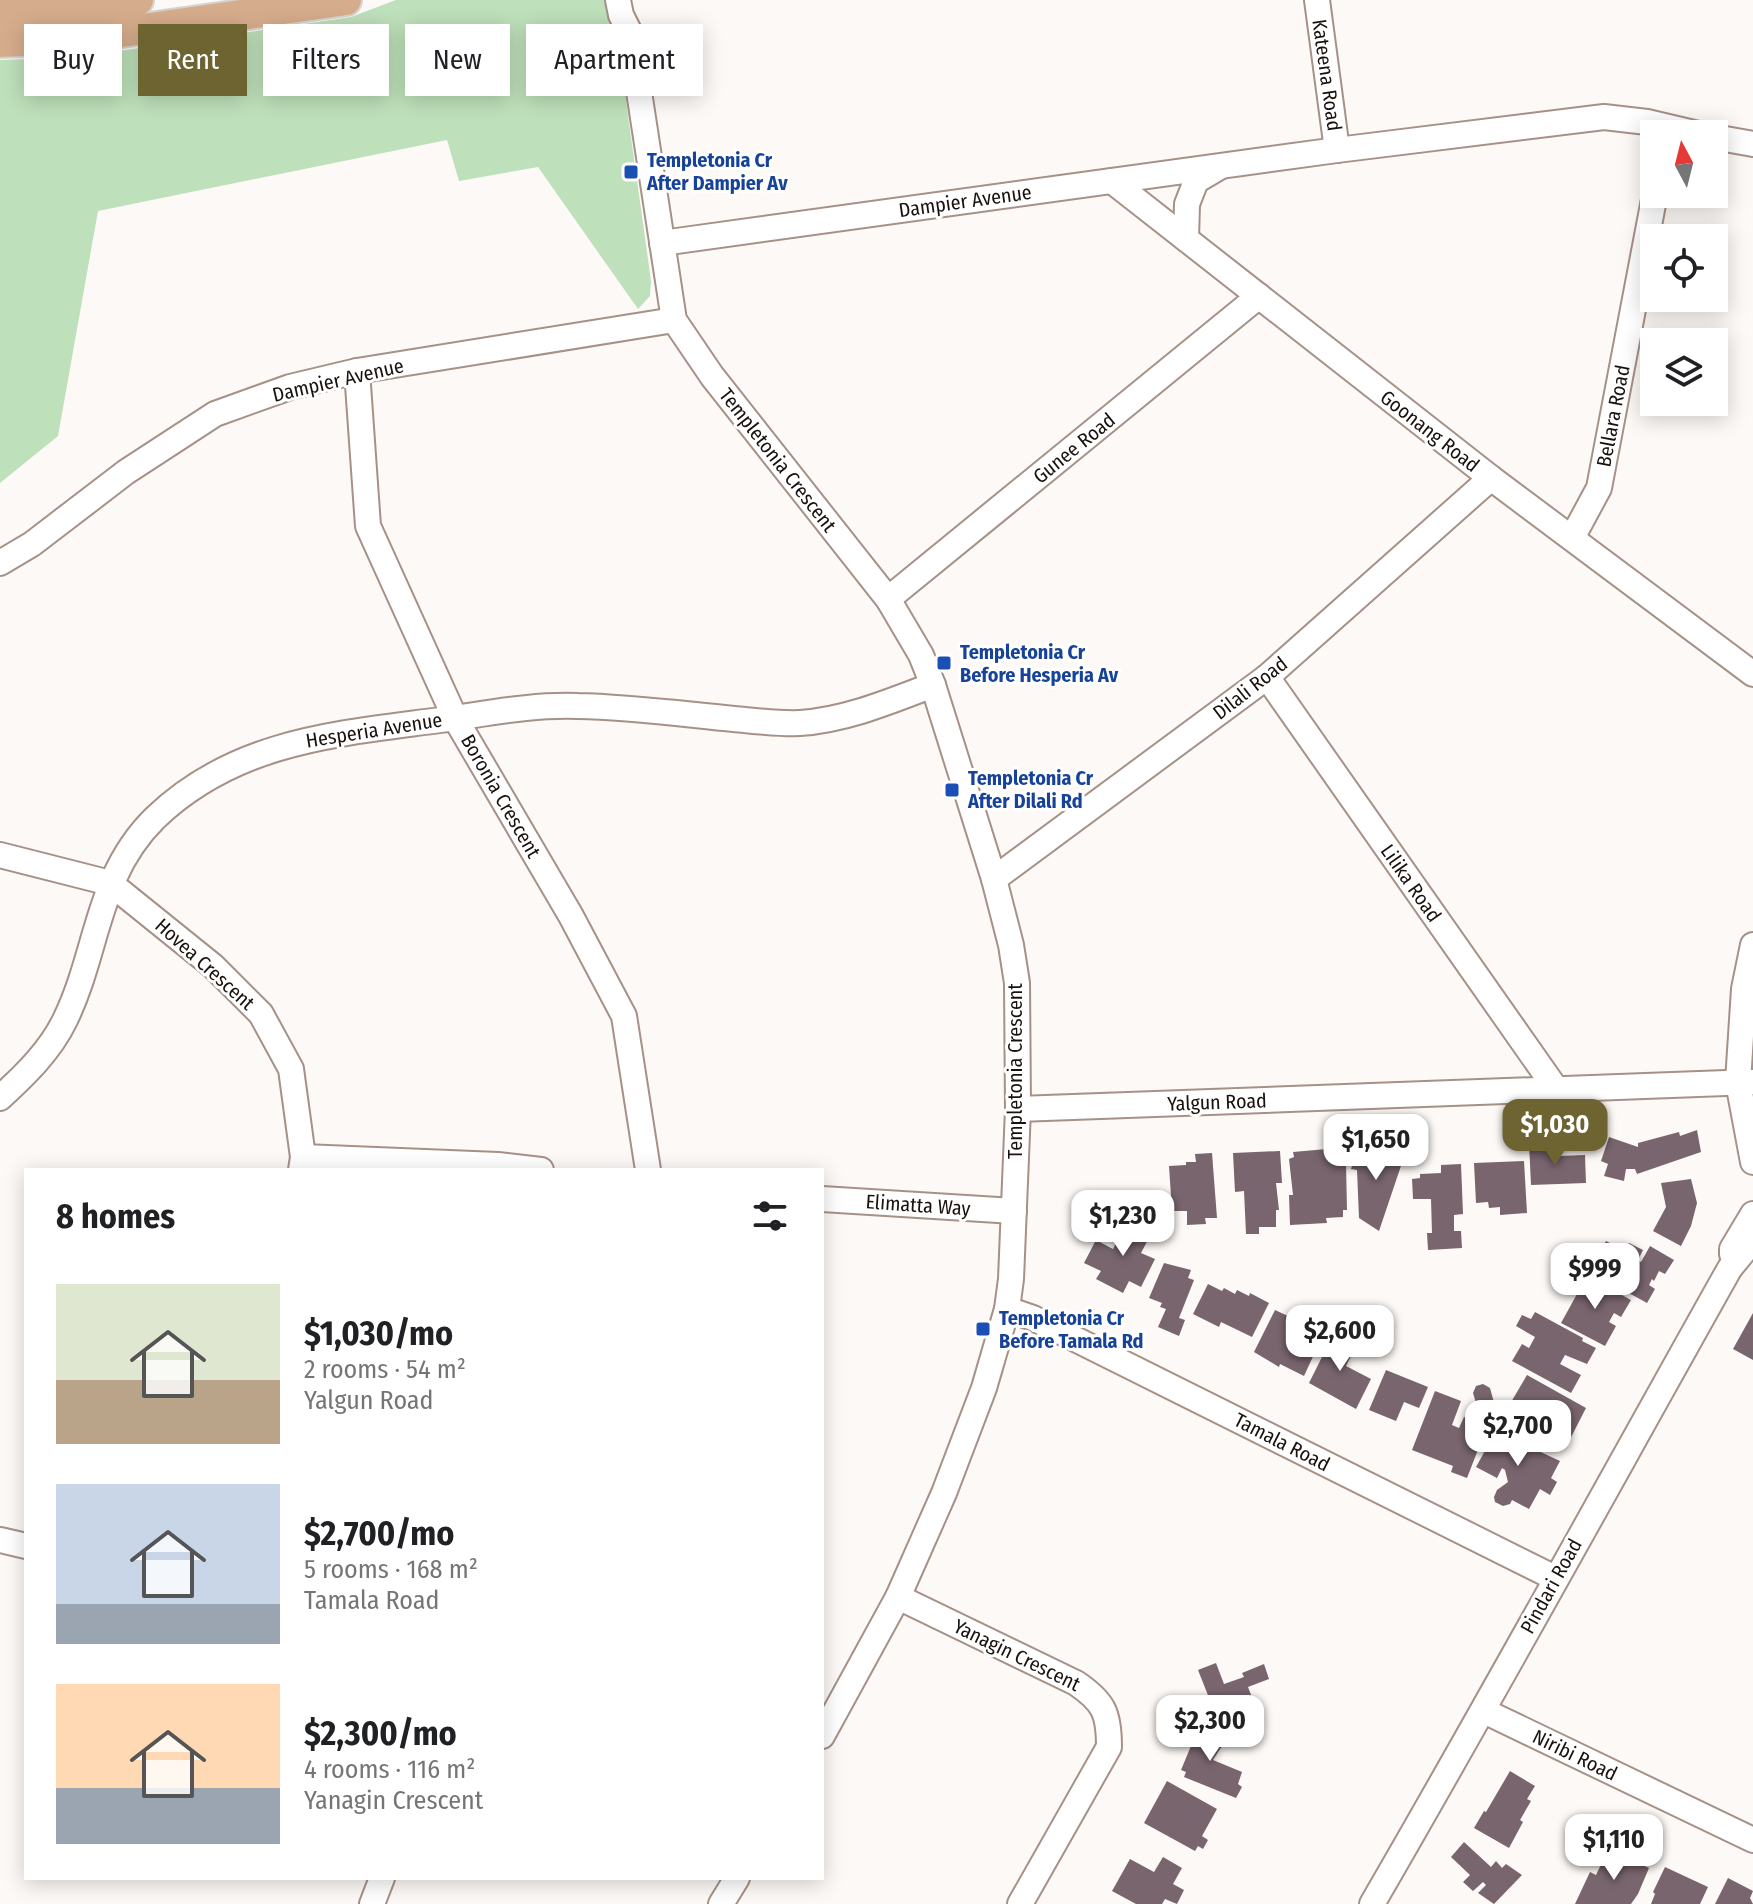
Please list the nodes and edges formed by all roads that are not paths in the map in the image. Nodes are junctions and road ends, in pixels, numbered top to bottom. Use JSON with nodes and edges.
{"nodes":[{"id":1,"x":138,"y":0,"type":"edge"},
{"id":2,"x":346,"y":0,"type":"edge"},
{"id":3,"x":618,"y":0,"type":"edge"},
{"id":4,"x":634,"y":0,"type":"edge"},
{"id":5,"x":1317,"y":0,"type":"edge"},
{"id":6,"x":0,"y":13,"type":"edge"},
{"id":7,"x":626,"y":24,"type":"edge"},
{"id":8,"x":632,"y":24,"type":"edge"},
{"id":9,"x":0,"y":42,"type":"edge"},
{"id":10,"x":640,"y":96,"type":"edge"},
{"id":11,"x":1640,"y":121,"type":"edge"},
{"id":12,"x":1728,"y":140,"type":"edge"},
{"id":13,"x":1753,"y":144,"type":"edge"},
{"id":14,"x":1337,"y":150,"type":"junction"},
{"id":15,"x":1220,"y":167,"type":"junction"},
{"id":16,"x":1112,"y":181,"type":"junction"},
{"id":17,"x":1652,"y":208,"type":"edge"},
{"id":18,"x":1186,"y":239,"type":"junction"},
{"id":19,"x":662,"y":243,"type":"junction"},
{"id":20,"x":1259,"y":296,"type":"junction"},
{"id":21,"x":674,"y":320,"type":"junction"},
{"id":22,"x":357,"y":371,"type":"junction"},
{"id":23,"x":1491,"y":478,"type":"junction"},
{"id":24,"x":1572,"y":538,"type":"junction"},
{"id":25,"x":0,"y":563,"type":"edge"},
{"id":26,"x":888,"y":599,"type":"junction"},
{"id":27,"x":1753,"y":674,"type":"edge"},
{"id":28,"x":1267,"y":677,"type":"junction"},
{"id":29,"x":933,"y":685,"type":"junction"},
{"id":30,"x":455,"y":718,"type":"junction"},
{"id":31,"x":0,"y":855,"type":"edge"},
{"id":32,"x":994,"y":879,"type":"junction"},
{"id":33,"x":110,"y":883,"type":"junction"},
{"id":34,"x":1752,"y":949,"type":"edge"},
{"id":35,"x":1745,"y":1082,"type":"edge"},
{"id":36,"x":1556,"y":1089,"type":"junction"},
{"id":37,"x":0,"y":1098,"type":"edge"},
{"id":38,"x":1018,"y":1109,"type":"junction"},
{"id":39,"x":1753,"y":1162,"type":"edge"},
{"id":40,"x":302,"y":1164,"type":"edge"},
{"id":41,"x":524,"y":1168,"type":"edge"},
{"id":42,"x":648,"y":1168,"type":"edge"},
{"id":43,"x":824,"y":1199,"type":"edge"},
{"id":44,"x":1014,"y":1211,"type":"junction"},
{"id":45,"x":1753,"y":1214,"type":"edge"},
{"id":46,"x":1753,"y":1240,"type":"edge"},
{"id":47,"x":1730,"y":1268,"type":"junction"},
{"id":48,"x":1007,"y":1309,"type":"junction"},
{"id":49,"x":0,"y":1540,"type":"edge"},
{"id":50,"x":24,"y":1546,"type":"edge"},
{"id":51,"x":1555,"y":1578,"type":"junction"},
{"id":52,"x":898,"y":1597,"type":"junction"},
{"id":53,"x":1484,"y":1711,"type":"junction"},
{"id":54,"x":824,"y":1733,"type":"edge"},
{"id":55,"x":1753,"y":1840,"type":"edge"},
{"id":56,"x":381,"y":1880,"type":"edge"},
{"id":57,"x":736,"y":1880,"type":"edge"},
{"id":58,"x":372,"y":1904,"type":"edge"},
{"id":59,"x":721,"y":1904,"type":"edge"},
{"id":60,"x":1020,"y":1904,"type":"edge"},
{"id":61,"x":1372,"y":1904,"type":"edge"}],
"edges":[{"from":1,"to":6,"type":"main road"},
{"from":2,"to":9,"type":"main road"},
{"from":3,"to":7,"type":"street","name":"Templetonia Crescent"},
{"from":4,"to":8,"type":"street","name":"Templetonia Crescent"},
{"from":5,"to":14,"type":"street","name":"Kateena Road"},
{"from":10,"to":19,"type":"street","name":"Templetonia Crescent"},
{"from":11,"to":14,"type":"street","name":"Dampier Avenue"},
{"from":12,"to":13,"type":"street"},
{"from":14,"to":15,"type":"street","name":"Dampier Avenue"},
{"from":15,"to":16,"type":"street","name":"Dampier Avenue"},
{"from":15,"to":18,"type":"street"},
{"from":16,"to":18,"type":"street","name":"Goonang Road"},
{"from":16,"to":19,"type":"street","name":"Dampier Avenue"},
{"from":17,"to":24,"type":"street","name":"Bellara Road"},
{"from":18,"to":20,"type":"street","name":"Goonang Road"},
{"from":19,"to":21,"type":"street","name":"Templetonia Crescent"},
{"from":20,"to":23,"type":"street","name":"Goonang Road"},
{"from":20,"to":26,"type":"street","name":"Gunee Road"},
{"from":21,"to":22,"type":"street","name":"Dampier Avenue"},
{"from":21,"to":26,"type":"street","name":"Templetonia Crescent"},
{"from":22,"to":25,"type":"street","name":"Dampier Avenue"},
{"from":22,"to":30,"type":"street","name":"Boronia Crescent"},
{"from":23,"to":24,"type":"street","name":"Goonang Road"},
{"from":23,"to":28,"type":"street","name":"Dilali Road"},
{"from":24,"to":27,"type":"street","name":"Goonang Road"},
{"from":26,"to":29,"type":"street","name":"Templetonia Crescent"},
{"from":28,"to":32,"type":"street","name":"Dilali Road"},
{"from":28,"to":36,"type":"street","name":"Lilika Road"},
{"from":29,"to":30,"type":"street","name":"Hesperia Avenue"},
{"from":29,"to":32,"type":"street","name":"Templetonia Crescent"},
{"from":30,"to":33,"type":"street","name":"Hesperia Avenue"},
{"from":30,"to":42,"type":"street","name":"Boronia Crescent"},
{"from":31,"to":33,"type":"street","name":"Hovea Crescent"},
{"from":32,"to":38,"type":"street","name":"Templetonia Crescent"},
{"from":33,"to":37,"type":"street","name":"Hesperia Avenue"},
{"from":33,"to":40,"type":"street","name":"Hovea Crescent"},
{"from":34,"to":35,"type":"street"},
{"from":35,"to":36,"type":"street","name":"Yalgun Road"},
{"from":35,"to":39,"type":"street"},
{"from":36,"to":38,"type":"street","name":"Yalgun Road"},
{"from":38,"to":44,"type":"street","name":"Templetonia Crescent"},
{"from":40,"to":41,"type":"street"},
{"from":43,"to":44,"type":"street","name":"Elimatta Way"},
{"from":44,"to":48,"type":"street","name":"Templetonia Crescent"},
{"from":45,"to":47,"type":"street","name":"Pindari Road"},
{"from":46,"to":47,"type":"street","name":"Pindari Road"},
{"from":47,"to":51,"type":"street","name":"Pindari Road"},
{"from":48,"to":51,"type":"street","name":"Tamala Road"},
{"from":48,"to":52,"type":"street","name":"Templetonia Crescent"},
{"from":49,"to":50,"type":"street"},
{"from":51,"to":53,"type":"street","name":"Pindari Road"},
{"from":52,"to":54,"type":"street","name":"Templetonia Crescent"},
{"from":52,"to":60,"type":"street","name":"Yanagin Crescent"},
{"from":53,"to":55,"type":"street","name":"Niribi Road"},
{"from":53,"to":61,"type":"street","name":"Pindari Road"},
{"from":56,"to":58,"type":"street"},
{"from":57,"to":59,"type":"street"}]}
